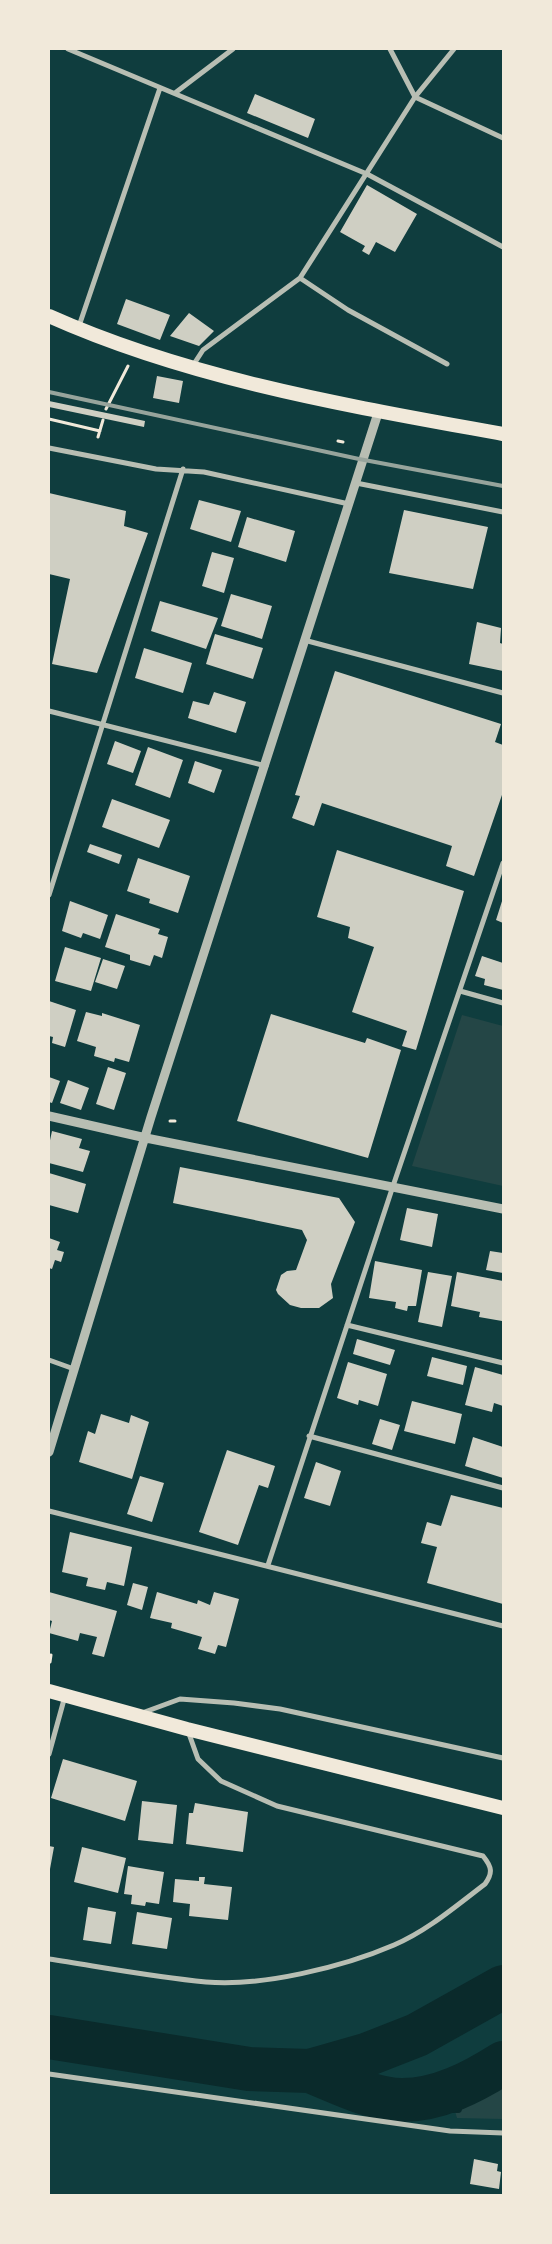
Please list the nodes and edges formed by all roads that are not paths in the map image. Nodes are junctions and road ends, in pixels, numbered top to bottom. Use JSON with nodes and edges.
{"nodes":[{"id":1,"x":68,"y":49,"type":"edge"},
{"id":2,"x":233,"y":49,"type":"edge"},
{"id":3,"x":390,"y":49,"type":"edge"},
{"id":4,"x":454,"y":49,"type":"edge"},
{"id":5,"x":160,"y":88,"type":"junction"},
{"id":6,"x":175,"y":93,"type":"junction"},
{"id":7,"x":415,"y":97,"type":"junction"},
{"id":8,"x":503,"y":138,"type":"edge"},
{"id":9,"x":367,"y":174,"type":"junction"},
{"id":10,"x":503,"y":247,"type":"edge"},
{"id":11,"x":300,"y":278,"type":"junction"},
{"id":12,"x":49,"y":316,"type":"edge"},
{"id":13,"x":78,"y":329,"type":"junction"},
{"id":14,"x":447,"y":364,"type":"dead end"},
{"id":15,"x":192,"y":367,"type":"junction"},
{"id":16,"x":379,"y":410,"type":"junction"},
{"id":17,"x":503,"y":434,"type":"edge"},
{"id":18,"x":49,"y":448,"type":"edge"},
{"id":19,"x":183,"y":469,"type":"junction"},
{"id":20,"x":356,"y":483,"type":"junction"},
{"id":21,"x":348,"y":504,"type":"junction"},
{"id":22,"x":503,"y":512,"type":"edge"},
{"id":23,"x":304,"y":640,"type":"junction"},
{"id":24,"x":503,"y":693,"type":"edge"},
{"id":25,"x":49,"y":711,"type":"edge"},
{"id":26,"x":103,"y":724,"type":"junction"},
{"id":27,"x":266,"y":766,"type":"junction"},
{"id":28,"x":503,"y":863,"type":"edge"},
{"id":29,"x":49,"y":895,"type":"edge"},
{"id":30,"x":460,"y":991,"type":"junction"},
{"id":31,"x":503,"y":1003,"type":"edge"},
{"id":32,"x":49,"y":1116,"type":"edge"},
{"id":33,"x":146,"y":1138,"type":"junction"},
{"id":34,"x":393,"y":1186,"type":"junction"},
{"id":35,"x":503,"y":1209,"type":"edge"},
{"id":36,"x":347,"y":1325,"type":"junction"},
{"id":37,"x":49,"y":1360,"type":"edge"},
{"id":38,"x":503,"y":1363,"type":"edge"},
{"id":39,"x":74,"y":1369,"type":"junction"},
{"id":40,"x":309,"y":1436,"type":"junction"},
{"id":41,"x":49,"y":1452,"type":"edge"},
{"id":42,"x":503,"y":1488,"type":"edge"},
{"id":43,"x":49,"y":1510,"type":"edge"},
{"id":44,"x":268,"y":1565,"type":"junction"},
{"id":45,"x":503,"y":1626,"type":"edge"},
{"id":46,"x":49,"y":1691,"type":"edge"},
{"id":47,"x":65,"y":1695,"type":"junction"},
{"id":48,"x":137,"y":1715,"type":"junction"},
{"id":49,"x":187,"y":1729,"type":"junction"},
{"id":50,"x":49,"y":1754,"type":"edge"},
{"id":51,"x":503,"y":1758,"type":"edge"},
{"id":52,"x":503,"y":1808,"type":"edge"},
{"id":53,"x":49,"y":1959,"type":"edge"},
{"id":54,"x":49,"y":2074,"type":"edge"},
{"id":55,"x":503,"y":2133,"type":"edge"}],
"edges":[{"from":1,"to":5,"type":"street"},
{"from":2,"to":6,"type":"street"},
{"from":3,"to":7,"type":"street"},
{"from":4,"to":7,"type":"street"},
{"from":5,"to":6,"type":"street"},
{"from":5,"to":13,"type":"street"},
{"from":6,"to":9,"type":"street"},
{"from":7,"to":8,"type":"street"},
{"from":7,"to":9,"type":"street"},
{"from":9,"to":10,"type":"street"},
{"from":9,"to":11,"type":"street"},
{"from":11,"to":14,"type":"street"},
{"from":11,"to":15,"type":"street"},
{"from":12,"to":13,"type":"highway"},
{"from":13,"to":15,"type":"highway"},
{"from":15,"to":16,"type":"highway"},
{"from":16,"to":17,"type":"highway"},
{"from":16,"to":20,"type":"street"},
{"from":18,"to":19,"type":"street"},
{"from":19,"to":21,"type":"street"},
{"from":19,"to":26,"type":"street"},
{"from":20,"to":21,"type":"street"},
{"from":20,"to":22,"type":"street"},
{"from":21,"to":23,"type":"street"},
{"from":23,"to":24,"type":"street"},
{"from":23,"to":27,"type":"street"},
{"from":25,"to":26,"type":"street"},
{"from":26,"to":27,"type":"street"},
{"from":26,"to":29,"type":"street"},
{"from":27,"to":33,"type":"street"},
{"from":28,"to":30,"type":"street"},
{"from":30,"to":31,"type":"street"},
{"from":30,"to":34,"type":"street"},
{"from":32,"to":33,"type":"street"},
{"from":33,"to":34,"type":"street"},
{"from":33,"to":39,"type":"street"},
{"from":34,"to":35,"type":"street"},
{"from":34,"to":36,"type":"street"},
{"from":36,"to":38,"type":"street"},
{"from":36,"to":40,"type":"street"},
{"from":37,"to":39,"type":"street"},
{"from":39,"to":41,"type":"street"},
{"from":40,"to":42,"type":"street"},
{"from":40,"to":44,"type":"street"},
{"from":43,"to":44,"type":"street"},
{"from":44,"to":45,"type":"street"},
{"from":46,"to":47,"type":"highway"},
{"from":47,"to":48,"type":"highway"},
{"from":47,"to":50,"type":"street"},
{"from":48,"to":49,"type":"highway"},
{"from":48,"to":51,"type":"street"},
{"from":49,"to":52,"type":"highway"},
{"from":49,"to":53,"type":"street"},
{"from":54,"to":55,"type":"street"}]}
